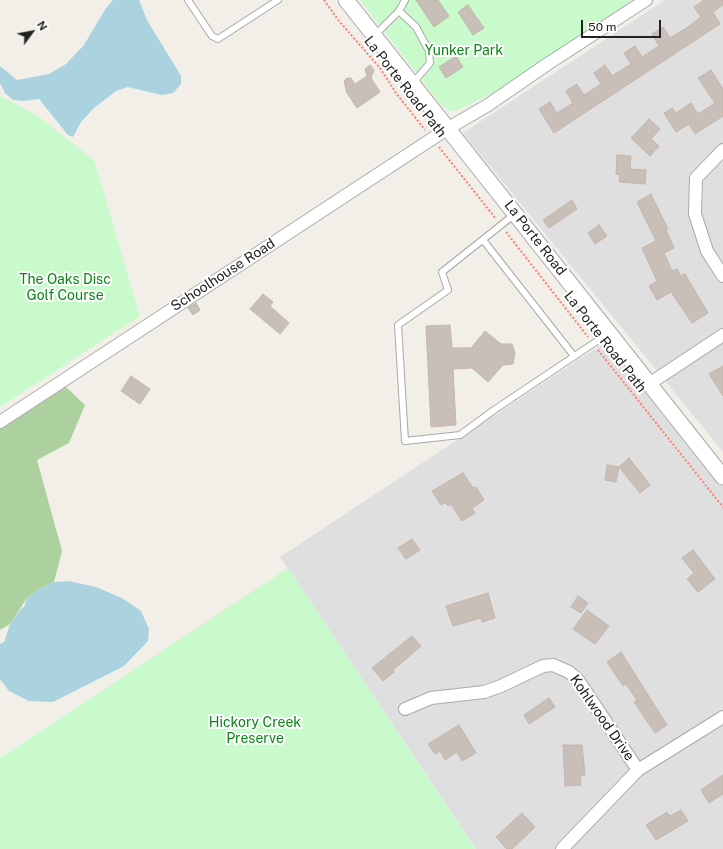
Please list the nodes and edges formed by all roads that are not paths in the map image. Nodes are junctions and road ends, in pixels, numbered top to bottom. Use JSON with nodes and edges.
{"nodes":[{"id":1,"x":188,"y":0,"type":"edge"},
{"id":2,"x":278,"y":0,"type":"edge"},
{"id":3,"x":346,"y":0,"type":"edge"},
{"id":4,"x":405,"y":0,"type":"edge"},
{"id":5,"x":646,"y":0,"type":"edge"},
{"id":6,"x":399,"y":11,"type":"junction"},
{"id":7,"x":374,"y":36,"type":"junction"},
{"id":8,"x":412,"y":84,"type":"junction"},
{"id":9,"x":446,"y":129,"type":"junction"},
{"id":10,"x":723,"y":150,"type":"edge"},
{"id":11,"x":516,"y":214,"type":"junction"},
{"id":12,"x":483,"y":240,"type":"junction"},
{"id":13,"x":723,"y":276,"type":"edge"},
{"id":14,"x":609,"y":333,"type":"junction"},
{"id":15,"x":723,"y":335,"type":"edge"},
{"id":16,"x":574,"y":356,"type":"junction"},
{"id":17,"x":649,"y":384,"type":"junction"},
{"id":18,"x":0,"y":422,"type":"edge"},
{"id":19,"x":723,"y":477,"type":"edge"},
{"id":20,"x":405,"y":709,"type":"dead end"},
{"id":21,"x":723,"y":717,"type":"edge"},
{"id":22,"x":638,"y":770,"type":"junction"},
{"id":23,"x":562,"y":849,"type":"edge"}],
"edges":[{"from":1,"to":2,"type":"lane"},
{"from":3,"to":7,"type":"street","name":"La Porte Road"},
{"from":4,"to":6,"type":"lane"},
{"from":5,"to":9,"type":"street","name":"Schoolhouse Road"},
{"from":6,"to":7,"type":"lane"},
{"from":6,"to":8,"type":"lane"},
{"from":7,"to":8,"type":"street","name":"La Porte Road"},
{"from":8,"to":9,"type":"street","name":"La Porte Road"},
{"from":9,"to":11,"type":"street","name":"La Porte Road"},
{"from":9,"to":18,"type":"street","name":"Schoolhouse Road"},
{"from":10,"to":13,"type":"street"},
{"from":11,"to":12,"type":"lane"},
{"from":11,"to":14,"type":"street","name":"La Porte Road"},
{"from":12,"to":16,"type":"lane"},
{"from":12,"to":16,"type":"lane"},
{"from":14,"to":16,"type":"lane"},
{"from":14,"to":17,"type":"street","name":"La Porte Road"},
{"from":15,"to":17,"type":"street"},
{"from":17,"to":19,"type":"street","name":"La Porte Road"},
{"from":20,"to":22,"type":"street","name":"Kohlwood Drive"},
{"from":21,"to":22,"type":"street"},
{"from":22,"to":23,"type":"street"}]}
